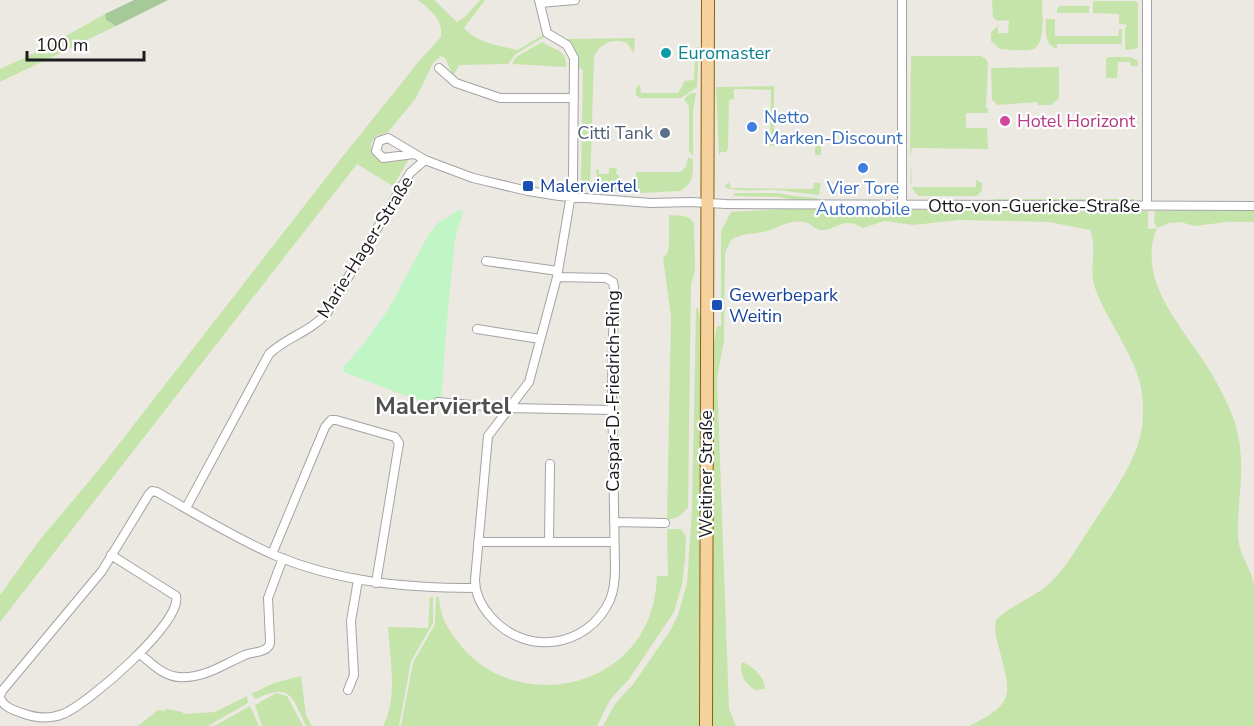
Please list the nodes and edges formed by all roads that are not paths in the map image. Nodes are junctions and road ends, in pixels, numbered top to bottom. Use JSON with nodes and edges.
{"nodes":[{"id":1,"x":575,"y":0,"type":"edge"},
{"id":2,"x":708,"y":0,"type":"edge"},
{"id":3,"x":902,"y":0,"type":"edge"},
{"id":4,"x":1147,"y":0,"type":"edge"},
{"id":5,"x":539,"y":1,"type":"edge"},
{"id":6,"x":439,"y":68,"type":"dead end"},
{"id":7,"x":574,"y":98,"type":"junction"},
{"id":8,"x":414,"y":154,"type":"dead end"},
{"id":9,"x":425,"y":160,"type":"junction"},
{"id":10,"x":571,"y":197,"type":"junction"},
{"id":11,"x":707,"y":203,"type":"junction"},
{"id":12,"x":902,"y":206,"type":"junction"},
{"id":13,"x":1147,"y":206,"type":"junction"},
{"id":14,"x":1254,"y":206,"type":"edge"},
{"id":15,"x":486,"y":261,"type":"dead end"},
{"id":16,"x":557,"y":274,"type":"junction"},
{"id":17,"x":477,"y":329,"type":"dead end"},
{"id":18,"x":540,"y":339,"type":"junction"},
{"id":19,"x":438,"y":402,"type":"dead end"},
{"id":20,"x":508,"y":408,"type":"junction"},
{"id":21,"x":613,"y":410,"type":"junction"},
{"id":22,"x":550,"y":464,"type":"dead end"},
{"id":23,"x":186,"y":508,"type":"junction"},
{"id":24,"x":614,"y":522,"type":"junction"},
{"id":25,"x":665,"y":524,"type":"dead end"},
{"id":26,"x":478,"y":542,"type":"junction"},
{"id":27,"x":549,"y":542,"type":"junction"},
{"id":28,"x":614,"y":542,"type":"junction"},
{"id":29,"x":272,"y":554,"type":"junction"},
{"id":30,"x":111,"y":555,"type":"junction"},
{"id":31,"x":283,"y":558,"type":"junction"},
{"id":32,"x":358,"y":580,"type":"junction"},
{"id":33,"x":376,"y":583,"type":"junction"},
{"id":34,"x":475,"y":588,"type":"junction"},
{"id":35,"x":140,"y":654,"type":"junction"},
{"id":36,"x":348,"y":690,"type":"dead end"},
{"id":37,"x":0,"y":697,"type":"edge"},
{"id":38,"x":706,"y":726,"type":"edge"}],
"edges":[{"from":1,"to":5,"type":"street"},
{"from":2,"to":11,"type":"main road","name":"Weitiner Straße"},
{"from":3,"to":12,"type":"street"},
{"from":4,"to":13,"type":"street"},
{"from":5,"to":7,"type":"street"},
{"from":6,"to":7,"type":"street"},
{"from":7,"to":10,"type":"street"},
{"from":8,"to":9,"type":"street","name":"Otto-von-Guericke-Straße"},
{"from":9,"to":10,"type":"street","name":"Otto-von-Guericke-Straße"},
{"from":9,"to":23,"type":"street","name":"Marie-Hager-Straße"},
{"from":10,"to":11,"type":"street","name":"Otto-von-Guericke-Straße"},
{"from":10,"to":16,"type":"street"},
{"from":11,"to":12,"type":"street","name":"Otto-von-Guericke-Straße"},
{"from":11,"to":38,"type":"main road","name":"Weitiner Straße"},
{"from":12,"to":13,"type":"street","name":"Otto-von-Guericke-Straße"},
{"from":13,"to":14,"type":"street","name":"Otto-von-Guericke-Straße"},
{"from":15,"to":16,"type":"street"},
{"from":16,"to":18,"type":"street"},
{"from":16,"to":21,"type":"street","name":"Caspar-D.-Friedrich-Ring"},
{"from":17,"to":18,"type":"street"},
{"from":18,"to":20,"type":"street"},
{"from":19,"to":20,"type":"street"},
{"from":20,"to":21,"type":"street"},
{"from":20,"to":26,"type":"street"},
{"from":21,"to":24,"type":"street","name":"Caspar-D.-Friedrich-Ring"},
{"from":22,"to":27,"type":"street"},
{"from":23,"to":29,"type":"street"},
{"from":23,"to":30,"type":"street"},
{"from":24,"to":25,"type":"street"},
{"from":24,"to":28,"type":"street","name":"Caspar-D.-Friedrich-Ring"},
{"from":26,"to":27,"type":"street"},
{"from":26,"to":34,"type":"street"},
{"from":27,"to":28,"type":"street"},
{"from":28,"to":34,"type":"street","name":"Caspar-D.-Friedrich-Ring"},
{"from":29,"to":31,"type":"street"},
{"from":29,"to":33,"type":"street"},
{"from":30,"to":35,"type":"street"},
{"from":30,"to":37,"type":"street"},
{"from":31,"to":32,"type":"street"},
{"from":31,"to":35,"type":"street"},
{"from":32,"to":33,"type":"street"},
{"from":32,"to":36,"type":"street"},
{"from":33,"to":34,"type":"street"},
{"from":35,"to":37,"type":"street"}]}
